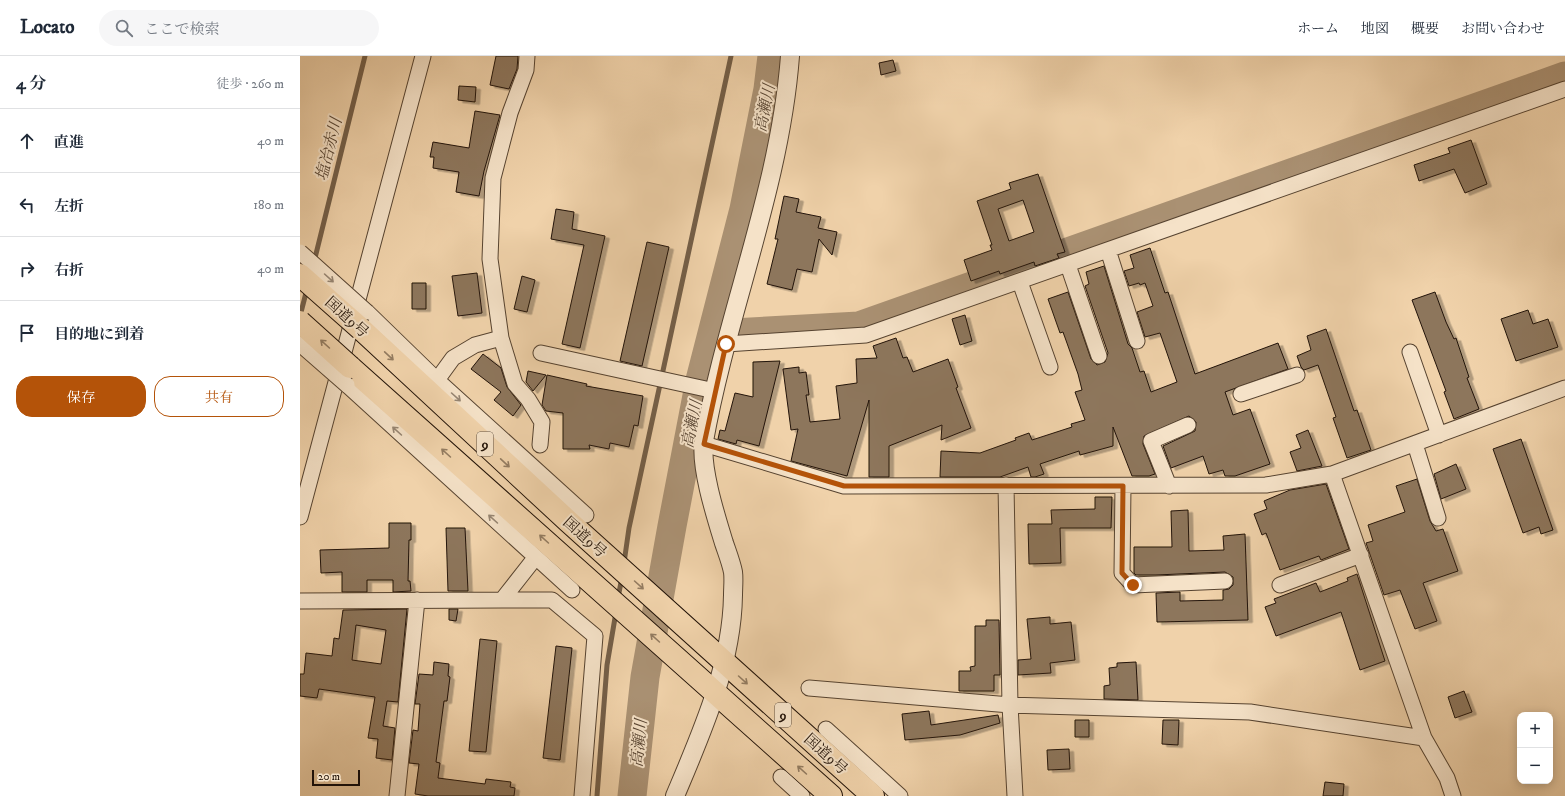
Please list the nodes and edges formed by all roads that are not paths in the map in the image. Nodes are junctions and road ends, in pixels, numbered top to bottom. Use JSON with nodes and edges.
{"nodes":[{"id":1,"x":424,"y":56,"type":"edge"},
{"id":2,"x":527,"y":56,"type":"edge"},
{"id":3,"x":790,"y":56,"type":"edge"},
{"id":4,"x":1565,"y":88,"type":"edge"},
{"id":5,"x":1108,"y":250,"type":"junction"},
{"id":6,"x":300,"y":252,"type":"edge"},
{"id":7,"x":1068,"y":265,"type":"junction"},
{"id":8,"x":300,"y":275,"type":"edge"},
{"id":9,"x":1020,"y":282,"type":"junction"},
{"id":10,"x":364,"y":321,"type":"junction"},
{"id":11,"x":300,"y":322,"type":"edge"},
{"id":12,"x":501,"y":338,"type":"junction"},
{"id":13,"x":1137,"y":341,"type":"dead end"},
{"id":14,"x":300,"y":344,"type":"edge"},
{"id":15,"x":726,"y":344,"type":"junction"},
{"id":16,"x":1410,"y":352,"type":"dead end"},
{"id":17,"x":541,"y":353,"type":"dead end"},
{"id":18,"x":1099,"y":356,"type":"dead end"},
{"id":19,"x":1050,"y":367,"type":"dead end"},
{"id":20,"x":1297,"y":375,"type":"dead end"},
{"id":21,"x":348,"y":376,"type":"junction"},
{"id":22,"x":437,"y":380,"type":"junction"},
{"id":23,"x":1565,"y":388,"type":"edge"},
{"id":24,"x":715,"y":391,"type":"junction"},
{"id":25,"x":1241,"y":394,"type":"dead end"},
{"id":26,"x":1188,"y":425,"type":"dead end"},
{"id":27,"x":1439,"y":435,"type":"junction"},
{"id":28,"x":704,"y":444,"type":"junction"},
{"id":29,"x":1415,"y":444,"type":"junction"},
{"id":30,"x":540,"y":445,"type":"dead end"},
{"id":31,"x":1332,"y":474,"type":"junction"},
{"id":32,"x":1006,"y":485,"type":"junction"},
{"id":33,"x":1123,"y":486,"type":"junction"},
{"id":34,"x":1169,"y":486,"type":"junction"},
{"id":35,"x":300,"y":517,"type":"edge"},
{"id":36,"x":578,"y":518,"type":"junction"},
{"id":37,"x":1438,"y":518,"type":"dead end"},
{"id":38,"x":1361,"y":555,"type":"junction"},
{"id":39,"x":539,"y":561,"type":"junction"},
{"id":40,"x":573,"y":564,"type":"junction"},
{"id":41,"x":1225,"y":581,"type":"dead end"},
{"id":42,"x":1280,"y":585,"type":"dead end"},
{"id":43,"x":572,"y":590,"type":"dead end"},
{"id":44,"x":417,"y":600,"type":"junction"},
{"id":45,"x":502,"y":600,"type":"junction"},
{"id":46,"x":300,"y":601,"type":"edge"},
{"id":47,"x":725,"y":663,"type":"junction"},
{"id":48,"x":809,"y":688,"type":"dead end"},
{"id":49,"x":715,"y":692,"type":"junction"},
{"id":50,"x":1010,"y":705,"type":"junction"},
{"id":51,"x":826,"y":729,"type":"dead end"},
{"id":52,"x":1424,"y":738,"type":"junction"},
{"id":53,"x":781,"y":777,"type":"dead end"},
{"id":54,"x":397,"y":796,"type":"edge"},
{"id":55,"x":582,"y":796,"type":"edge"},
{"id":56,"x":675,"y":796,"type":"edge"},
{"id":57,"x":802,"y":796,"type":"edge"},
{"id":58,"x":831,"y":796,"type":"edge"},
{"id":59,"x":873,"y":796,"type":"edge"},
{"id":60,"x":900,"y":796,"type":"edge"},
{"id":61,"x":1015,"y":796,"type":"edge"},
{"id":62,"x":1453,"y":796,"type":"edge"}],
"edges":[{"from":1,"to":35,"type":"street"},
{"from":2,"to":12,"type":"street"},
{"from":3,"to":15,"type":"street"},
{"from":4,"to":5,"type":"street"},
{"from":5,"to":7,"type":"street"},
{"from":5,"to":13,"type":"street"},
{"from":6,"to":10,"type":"street","one_way":true,"bridge":true},
{"from":7,"to":9,"type":"street"},
{"from":7,"to":18,"type":"street"},
{"from":8,"to":10,"type":"highway","name":"国道9号","number":"9","bridge":true},
{"from":9,"to":15,"type":"street"},
{"from":9,"to":19,"type":"street"},
{"from":10,"to":22,"type":"street"},
{"from":10,"to":36,"type":"highway","name":"国道9号","number":"9","one_way":true},
{"from":21,"to":11,"type":"highway","name":"国道9号","number":"9","one_way":true,"bridge":true},
{"from":12,"to":22,"type":"street"},
{"from":12,"to":30,"type":"street"},
{"from":14,"to":21,"type":"street","bridge":true},
{"from":15,"to":24,"type":"street"},
{"from":16,"to":27,"type":"street"},
{"from":17,"to":24,"type":"street"},
{"from":20,"to":25,"type":"street"},
{"from":39,"to":21,"type":"street","one_way":true},
{"from":40,"to":21,"type":"highway","name":"国道9号","number":"9","one_way":true},
{"from":22,"to":36,"type":"street","one_way":true},
{"from":23,"to":27,"type":"street"},
{"from":24,"to":28,"type":"street"},
{"from":26,"to":34,"type":"street"},
{"from":27,"to":29,"type":"street"},
{"from":28,"to":32,"type":"street"},
{"from":28,"to":47,"type":"street"},
{"from":29,"to":31,"type":"street"},
{"from":29,"to":37,"type":"street"},
{"from":31,"to":34,"type":"street"},
{"from":31,"to":38,"type":"street"},
{"from":32,"to":33,"type":"street"},
{"from":32,"to":50,"type":"street"},
{"from":33,"to":34,"type":"street"},
{"from":33,"to":41,"type":"street"},
{"from":36,"to":47,"type":"highway","name":"国道9号","number":"9","one_way":true},
{"from":38,"to":42,"type":"street"},
{"from":38,"to":52,"type":"street"},
{"from":39,"to":40,"type":"street"},
{"from":39,"to":43,"type":"street"},
{"from":39,"to":45,"type":"street"},
{"from":49,"to":40,"type":"highway","name":"国道9号","number":"9","one_way":true},
{"from":44,"to":45,"type":"street"},
{"from":44,"to":46,"type":"street"},
{"from":44,"to":54,"type":"street"},
{"from":45,"to":55,"type":"street"},
{"from":47,"to":49,"type":"street"},
{"from":47,"to":59,"type":"highway","name":"国道9号","number":"9","one_way":true},
{"from":48,"to":50,"type":"street"},
{"from":49,"to":56,"type":"street"},
{"from":58,"to":49,"type":"highway","name":"国道9号","number":"9","one_way":true},
{"from":50,"to":52,"type":"street"},
{"from":50,"to":61,"type":"street"},
{"from":51,"to":60,"type":"street"},
{"from":52,"to":62,"type":"street"},
{"from":53,"to":57,"type":"street"}]}
